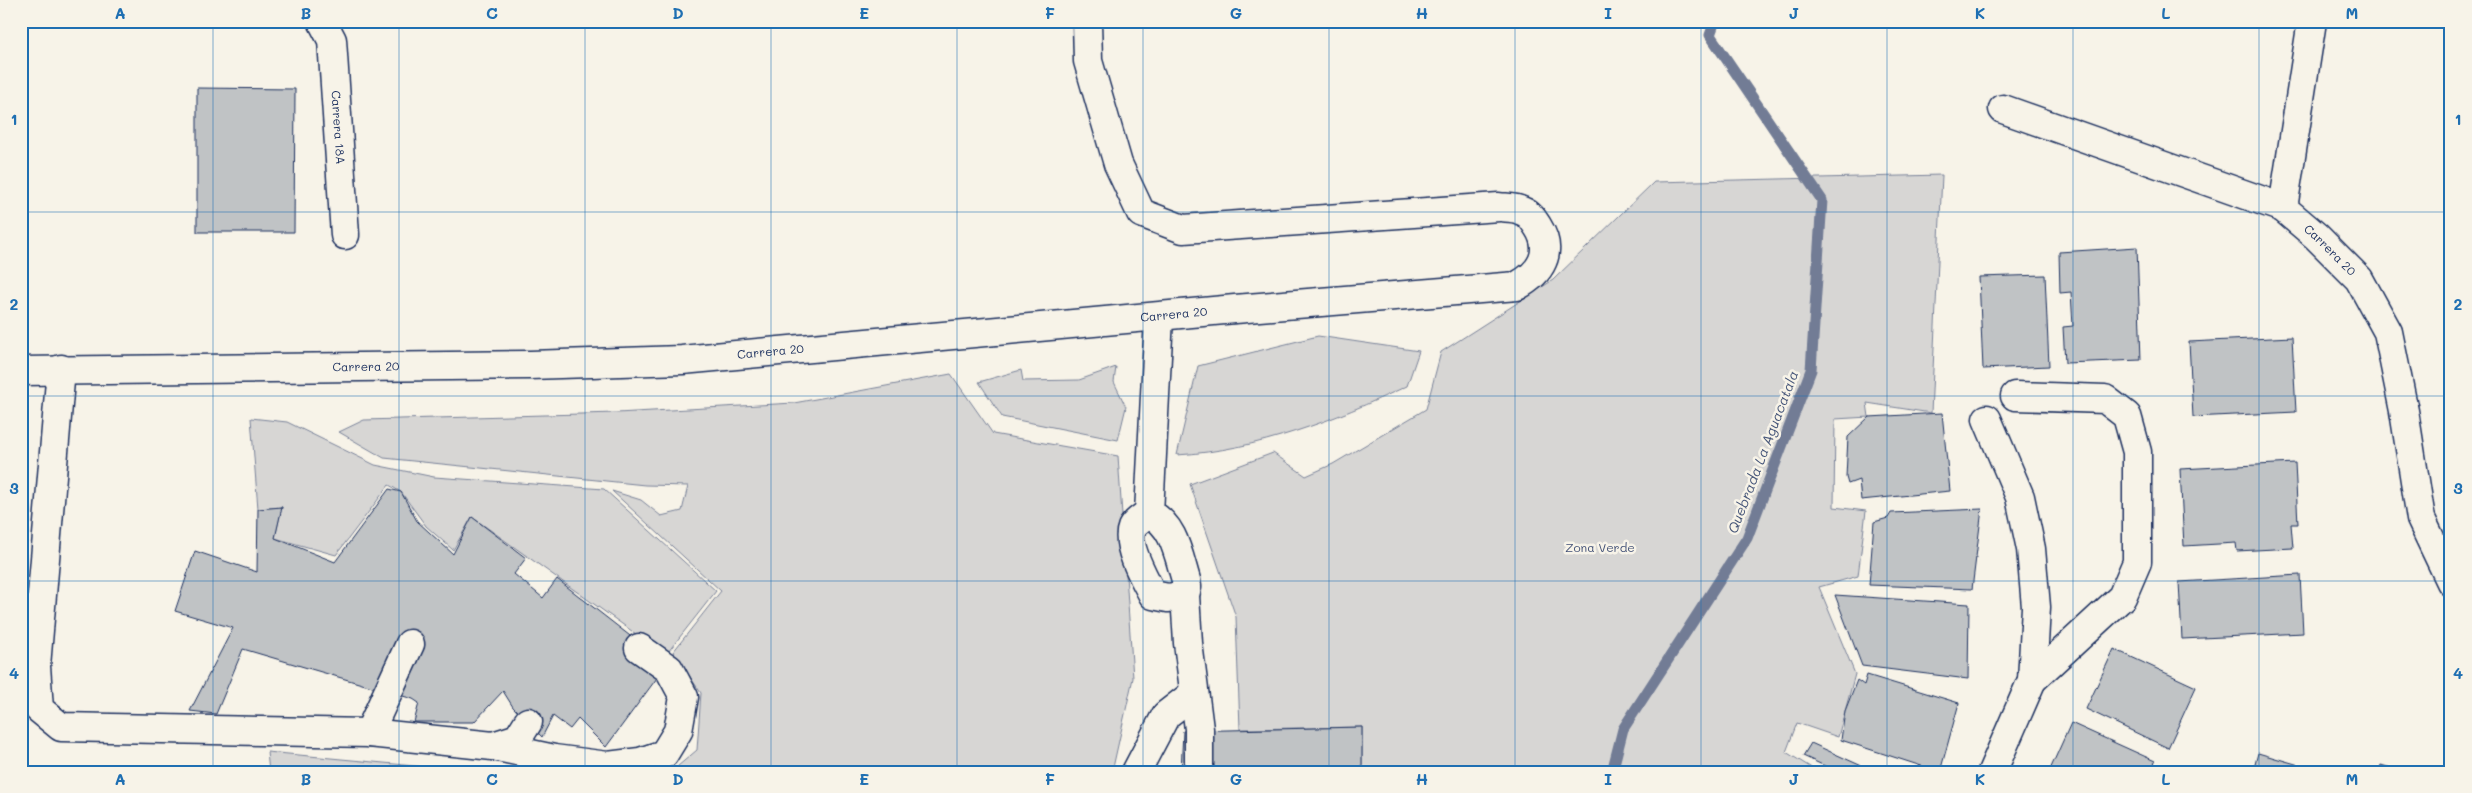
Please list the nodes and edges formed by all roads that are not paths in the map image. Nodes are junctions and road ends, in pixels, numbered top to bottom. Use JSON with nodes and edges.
{"nodes":[{"id":1,"x":322,"y":21,"type":"edge"},
{"id":2,"x":1087,"y":21,"type":"edge"},
{"id":3,"x":2312,"y":21,"type":"edge"},
{"id":4,"x":2003,"y":109,"type":"dead end"},
{"id":5,"x":2283,"y":208,"type":"junction"},
{"id":6,"x":344,"y":234,"type":"dead end"},
{"id":7,"x":1159,"y":317,"type":"junction"},
{"id":8,"x":61,"y":369,"type":"junction"},
{"id":9,"x":21,"y":371,"type":"edge"},
{"id":10,"x":2015,"y":396,"type":"dead end"},
{"id":11,"x":1986,"y":419,"type":"dead end"},
{"id":12,"x":1149,"y":513,"type":"junction"},
{"id":13,"x":2451,"y":582,"type":"edge"},
{"id":14,"x":1185,"y":595,"type":"junction"},
{"id":15,"x":410,"y":644,"type":"dead end"},
{"id":16,"x":639,"y":648,"type":"dead end"},
{"id":17,"x":2032,"y":680,"type":"junction"},
{"id":18,"x":1193,"y":694,"type":"junction"},
{"id":19,"x":528,"y":722,"type":"dead end"},
{"id":20,"x":369,"y":734,"type":"junction"},
{"id":21,"x":493,"y":746,"type":"junction"},
{"id":22,"x":1136,"y":772,"type":"edge"},
{"id":23,"x":1199,"y":772,"type":"edge"},
{"id":24,"x":1992,"y":772,"type":"edge"}],
"edges":[{"from":1,"to":6,"type":"street","name":"Carrera 18A"},
{"from":2,"to":7,"type":"street","name":"Carrera 20"},
{"from":3,"to":5,"type":"street"},
{"from":4,"to":5,"type":"street","name":"Carrera 20"},
{"from":5,"to":13,"type":"street","name":"Carrera 20"},
{"from":7,"to":8,"type":"street","name":"Carrera 20"},
{"from":7,"to":12,"type":"street"},
{"from":8,"to":9,"type":"street","name":"Carrera 20"},
{"from":8,"to":20,"type":"street"},
{"from":10,"to":17,"type":"street"},
{"from":11,"to":17,"type":"street"},
{"from":12,"to":14,"type":"street"},
{"from":12,"to":14,"type":"street"},
{"from":14,"to":18,"type":"street"},
{"from":15,"to":20,"type":"street"},
{"from":16,"to":21,"type":"street"},
{"from":17,"to":24,"type":"street"},
{"from":18,"to":22,"type":"street"},
{"from":18,"to":23,"type":"street"},
{"from":19,"to":21,"type":"street"},
{"from":20,"to":21,"type":"street"}]}
